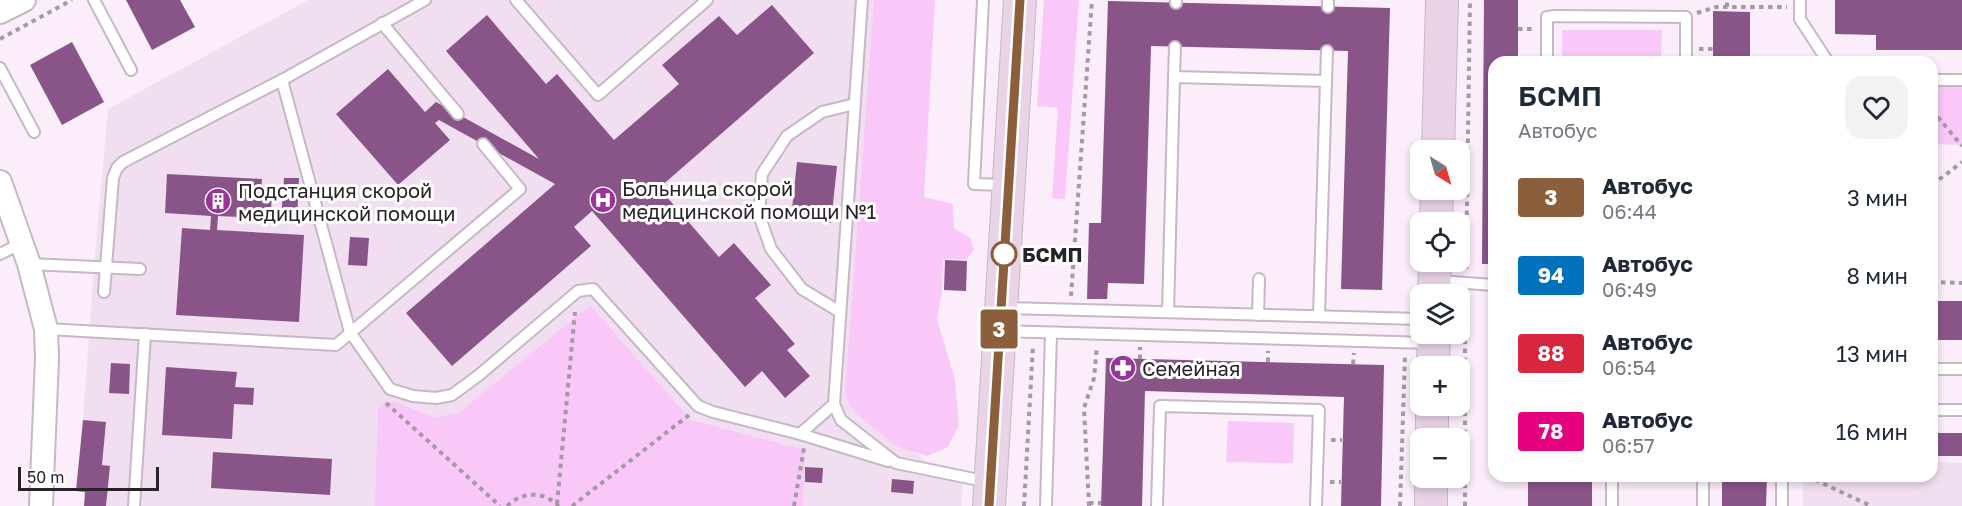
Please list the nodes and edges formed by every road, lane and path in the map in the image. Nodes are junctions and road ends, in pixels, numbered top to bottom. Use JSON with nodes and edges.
{"nodes":[{"id":1,"x":24,"y":0,"type":"edge"},
{"id":2,"x":72,"y":0,"type":"edge"},
{"id":3,"x":94,"y":0,"type":"edge"},
{"id":4,"x":425,"y":0,"type":"edge"},
{"id":5,"x":516,"y":0,"type":"edge"},
{"id":6,"x":707,"y":0,"type":"edge"},
{"id":7,"x":862,"y":0,"type":"edge"},
{"id":8,"x":983,"y":0,"type":"edge"},
{"id":9,"x":1020,"y":0,"type":"edge"},
{"id":10,"x":1092,"y":0,"type":"edge"},
{"id":11,"x":1442,"y":0,"type":"edge"},
{"id":12,"x":1470,"y":0,"type":"edge"},
{"id":13,"x":1727,"y":0,"type":"edge"},
{"id":14,"x":1800,"y":4,"type":"edge"},
{"id":15,"x":1716,"y":7,"type":"dead end"},
{"id":16,"x":1727,"y":7,"type":"junction"},
{"id":17,"x":0,"y":12,"type":"edge"},
{"id":18,"x":382,"y":23,"type":"junction"},
{"id":19,"x":0,"y":39,"type":"edge"},
{"id":20,"x":1175,"y":47,"type":"dead end"},
{"id":21,"x":1327,"y":51,"type":"dead end"},
{"id":22,"x":1547,"y":56,"type":"edge"},
{"id":23,"x":1686,"y":56,"type":"edge"},
{"id":24,"x":1824,"y":56,"type":"edge"},
{"id":25,"x":0,"y":68,"type":"edge"},
{"id":26,"x":131,"y":70,"type":"dead end"},
{"id":27,"x":1174,"y":77,"type":"junction"},
{"id":28,"x":282,"y":80,"type":"junction"},
{"id":29,"x":1938,"y":80,"type":"edge"},
{"id":30,"x":1962,"y":80,"type":"edge"},
{"id":31,"x":1326,"y":81,"type":"junction"},
{"id":32,"x":855,"y":104,"type":"junction"},
{"id":33,"x":458,"y":114,"type":"dead end"},
{"id":34,"x":1938,"y":117,"type":"edge"},
{"id":35,"x":34,"y":132,"type":"dead end"},
{"id":36,"x":1438,"y":140,"type":"edge"},
{"id":37,"x":483,"y":144,"type":"dead end"},
{"id":38,"x":1962,"y":146,"type":"edge"},
{"id":39,"x":1962,"y":162,"type":"edge"},
{"id":40,"x":1938,"y":180,"type":"edge"},
{"id":41,"x":0,"y":182,"type":"edge"},
{"id":42,"x":1008,"y":186,"type":"junction"},
{"id":43,"x":0,"y":254,"type":"edge"},
{"id":44,"x":25,"y":254,"type":"junction"},
{"id":45,"x":106,"y":267,"type":"junction"},
{"id":46,"x":140,"y":269,"type":"dead end"},
{"id":47,"x":1466,"y":273,"type":"dead end"},
{"id":48,"x":1435,"y":278,"type":"edge"},
{"id":49,"x":1258,"y":279,"type":"dead end"},
{"id":50,"x":1938,"y":282,"type":"edge"},
{"id":51,"x":1962,"y":283,"type":"edge"},
{"id":52,"x":1488,"y":284,"type":"edge"},
{"id":53,"x":578,"y":291,"type":"junction"},
{"id":54,"x":104,"y":292,"type":"dead end"},
{"id":55,"x":1070,"y":309,"type":"junction"},
{"id":56,"x":840,"y":312,"type":"junction"},
{"id":57,"x":1168,"y":312,"type":"junction"},
{"id":58,"x":1258,"y":315,"type":"junction"},
{"id":59,"x":1319,"y":316,"type":"junction"},
{"id":60,"x":999,"y":320,"type":"junction"},
{"id":61,"x":46,"y":329,"type":"junction"},
{"id":62,"x":350,"y":332,"type":"junction"},
{"id":63,"x":1033,"y":332,"type":"junction"},
{"id":64,"x":1051,"y":333,"type":"junction"},
{"id":65,"x":145,"y":334,"type":"junction"},
{"id":66,"x":1410,"y":336,"type":"edge"},
{"id":67,"x":1410,"y":340,"type":"edge"},
{"id":68,"x":1465,"y":344,"type":"edge"},
{"id":69,"x":1097,"y":346,"type":"dead end"},
{"id":70,"x":1140,"y":347,"type":"dead end"},
{"id":71,"x":1268,"y":351,"type":"dead end"},
{"id":72,"x":1354,"y":352,"type":"dead end"},
{"id":73,"x":1405,"y":354,"type":"dead end"},
{"id":74,"x":1140,"y":359,"type":"dead end"},
{"id":75,"x":1268,"y":362,"type":"dead end"},
{"id":76,"x":1353,"y":364,"type":"dead end"},
{"id":77,"x":1938,"y":369,"type":"edge"},
{"id":78,"x":1962,"y":369,"type":"edge"},
{"id":79,"x":390,"y":389,"type":"junction"},
{"id":80,"x":834,"y":404,"type":"junction"},
{"id":81,"x":698,"y":406,"type":"junction"},
{"id":82,"x":1938,"y":410,"type":"edge"},
{"id":83,"x":1962,"y":410,"type":"edge"},
{"id":84,"x":803,"y":434,"type":"junction"},
{"id":85,"x":1342,"y":440,"type":"dead end"},
{"id":86,"x":1328,"y":450,"type":"dead end"},
{"id":87,"x":896,"y":463,"type":"junction"},
{"id":88,"x":1341,"y":482,"type":"dead end"},
{"id":89,"x":1612,"y":482,"type":"edge"},
{"id":90,"x":1703,"y":482,"type":"edge"},
{"id":91,"x":1782,"y":482,"type":"edge"},
{"id":92,"x":1820,"y":482,"type":"edge"},
{"id":93,"x":1431,"y":488,"type":"edge"},
{"id":94,"x":1326,"y":490,"type":"dead end"},
{"id":95,"x":989,"y":494,"type":"edge"},
{"id":96,"x":1101,"y":503,"type":"dead end"},
{"id":97,"x":1089,"y":504,"type":"edge"},
{"id":98,"x":558,"y":505,"type":"edge"},
{"id":99,"x":41,"y":506,"type":"edge"},
{"id":100,"x":134,"y":506,"type":"edge"},
{"id":101,"x":500,"y":506,"type":"edge"},
{"id":102,"x":507,"y":506,"type":"edge"},
{"id":103,"x":572,"y":506,"type":"edge"},
{"id":104,"x":794,"y":506,"type":"edge"},
{"id":105,"x":1024,"y":506,"type":"edge"},
{"id":106,"x":1046,"y":506,"type":"edge"},
{"id":107,"x":1157,"y":506,"type":"edge"},
{"id":108,"x":1316,"y":506,"type":"edge"},
{"id":109,"x":1400,"y":506,"type":"edge"},
{"id":110,"x":1431,"y":506,"type":"edge"},
{"id":111,"x":1465,"y":506,"type":"edge"},
{"id":112,"x":1612,"y":506,"type":"edge"},
{"id":113,"x":1703,"y":506,"type":"edge"},
{"id":114,"x":1782,"y":506,"type":"edge"},
{"id":115,"x":1871,"y":506,"type":"edge"}],
"edges":[{"from":1,"to":17,"type":"street"},
{"from":2,"to":19,"type":"path"},
{"from":3,"to":26,"type":"lane"},
{"from":4,"to":18,"type":"lane"},
{"from":5,"to":6,"type":"lane"},
{"from":7,"to":32,"type":"lane"},
{"from":8,"to":42,"type":"lane"},
{"from":9,"to":42,"type":"main road"},
{"from":10,"to":55,"type":"path"},
{"from":11,"to":36,"type":"main road"},
{"from":12,"to":47,"type":"path"},
{"from":13,"to":16,"type":"path"},
{"from":14,"to":16,"type":"path"},
{"from":14,"to":24,"type":"lane"},
{"from":15,"to":16,"type":"path"},
{"from":18,"to":28,"type":"lane"},
{"from":18,"to":33,"type":"lane"},
{"from":20,"to":27,"type":"lane"},
{"from":21,"to":31,"type":"lane"},
{"from":22,"to":23,"type":"lane"},
{"from":25,"to":35,"type":"lane"},
{"from":27,"to":31,"type":"lane"},
{"from":27,"to":57,"type":"lane"},
{"from":28,"to":45,"type":"lane"},
{"from":28,"to":62,"type":"lane"},
{"from":29,"to":30,"type":"lane"},
{"from":31,"to":59,"type":"lane"},
{"from":32,"to":56,"type":"lane"},
{"from":32,"to":56,"type":"lane"},
{"from":34,"to":38,"type":"path"},
{"from":37,"to":62,"type":"lane"},
{"from":39,"to":40,"type":"path"},
{"from":41,"to":44,"type":"street"},
{"from":42,"to":60,"type":"main road"},
{"from":43,"to":44,"type":"lane"},
{"from":44,"to":45,"type":"lane"},
{"from":44,"to":61,"type":"street"},
{"from":45,"to":46,"type":"lane"},
{"from":45,"to":54,"type":"lane"},
{"from":48,"to":52,"type":"lane"},
{"from":49,"to":58,"type":"lane"},
{"from":50,"to":51,"type":"path"},
{"from":53,"to":79,"type":"lane"},
{"from":53,"to":81,"type":"lane"},
{"from":53,"to":98,"type":"path"},
{"from":55,"to":57,"type":"lane"},
{"from":55,"to":60,"type":"lane"},
{"from":56,"to":80,"type":"lane"},
{"from":57,"to":58,"type":"lane"},
{"from":58,"to":59,"type":"lane"},
{"from":59,"to":66,"type":"lane"},
{"from":60,"to":63,"type":"lane"},
{"from":60,"to":95,"type":"main road"},
{"from":61,"to":65,"type":"lane"},
{"from":61,"to":99,"type":"street"},
{"from":62,"to":65,"type":"lane"},
{"from":62,"to":79,"type":"lane"},
{"from":63,"to":64,"type":"lane"},
{"from":63,"to":105,"type":"path"},
{"from":64,"to":67,"type":"lane"},
{"from":64,"to":106,"type":"lane"},
{"from":65,"to":100,"type":"lane"},
{"from":68,"to":111,"type":"path"},
{"from":69,"to":97,"type":"path"},
{"from":70,"to":74,"type":"path"},
{"from":71,"to":75,"type":"path"},
{"from":72,"to":76,"type":"path"},
{"from":73,"to":109,"type":"path"},
{"from":77,"to":78,"type":"lane"},
{"from":79,"to":101,"type":"path"},
{"from":80,"to":84,"type":"lane"},
{"from":80,"to":87,"type":"lane"},
{"from":81,"to":84,"type":"lane"},
{"from":81,"to":103,"type":"path"},
{"from":82,"to":83,"type":"lane"},
{"from":84,"to":87,"type":"lane"},
{"from":84,"to":104,"type":"path"},
{"from":85,"to":86,"type":"path"},
{"from":87,"to":95,"type":"lane"},
{"from":88,"to":94,"type":"path"},
{"from":89,"to":112,"type":"lane"},
{"from":90,"to":113,"type":"lane"},
{"from":91,"to":114,"type":"lane"},
{"from":92,"to":115,"type":"path"},
{"from":93,"to":110,"type":"main road"},
{"from":96,"to":97,"type":"path"},
{"from":98,"to":102,"type":"path"},
{"from":107,"to":108,"type":"lane"}]}
